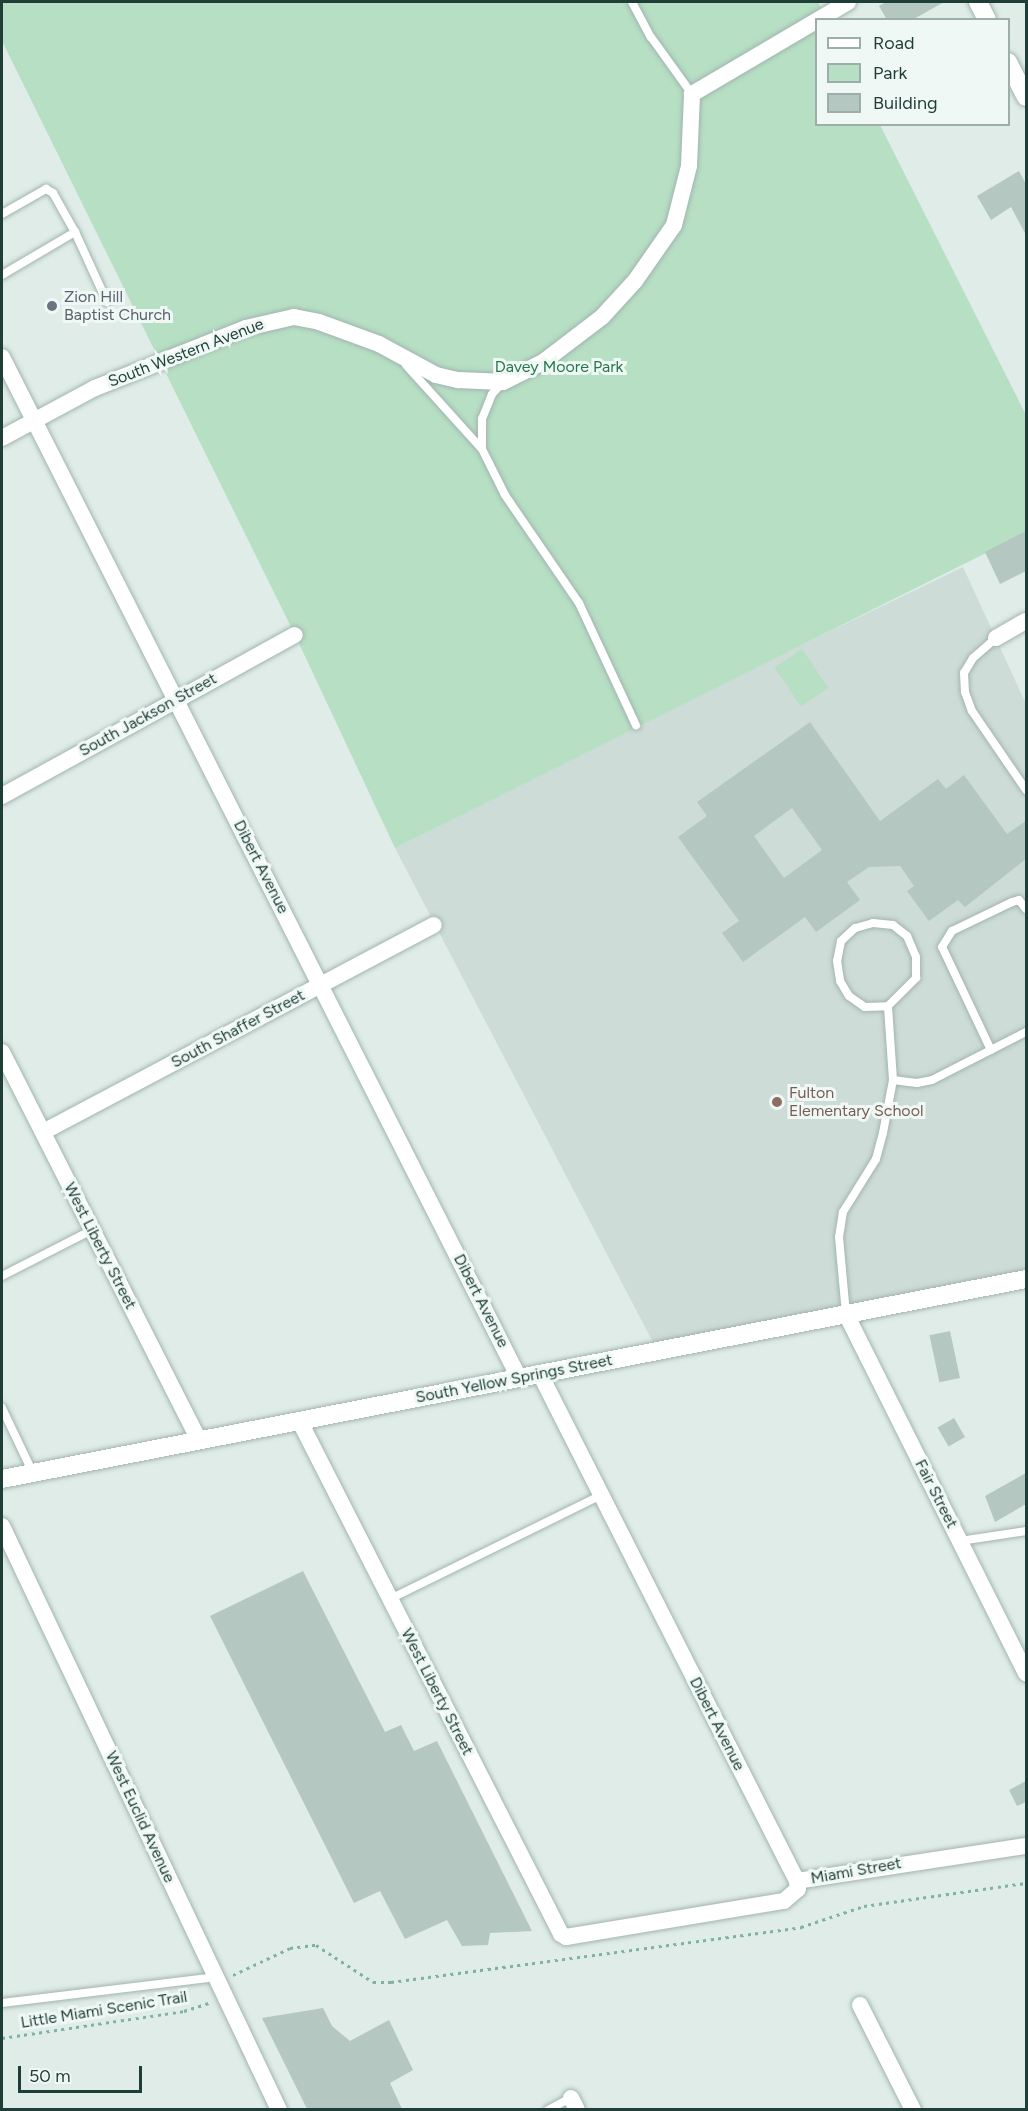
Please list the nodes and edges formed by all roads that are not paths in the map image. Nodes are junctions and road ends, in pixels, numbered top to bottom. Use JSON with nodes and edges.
{"nodes":[{"id":1,"x":632,"y":2,"type":"edge"},
{"id":2,"x":848,"y":2,"type":"edge"},
{"id":3,"x":978,"y":2,"type":"edge"},
{"id":4,"x":824,"y":7,"type":"edge"},
{"id":5,"x":986,"y":18,"type":"edge"},
{"id":6,"x":1010,"y":66,"type":"edge"},
{"id":7,"x":692,"y":94,"type":"junction"},
{"id":8,"x":1026,"y":97,"type":"edge"},
{"id":9,"x":2,"y":214,"type":"edge"},
{"id":10,"x":75,"y":232,"type":"junction"},
{"id":11,"x":2,"y":274,"type":"edge"},
{"id":12,"x":107,"y":302,"type":"dead end"},
{"id":13,"x":396,"y":354,"type":"junction"},
{"id":14,"x":2,"y":357,"type":"edge"},
{"id":15,"x":503,"y":382,"type":"junction"},
{"id":16,"x":35,"y":420,"type":"junction"},
{"id":17,"x":2,"y":438,"type":"edge"},
{"id":18,"x":482,"y":449,"type":"junction"},
{"id":19,"x":1026,"y":621,"type":"edge"},
{"id":20,"x":295,"y":635,"type":"dead end"},
{"id":21,"x":996,"y":638,"type":"joint"},
{"id":22,"x":177,"y":700,"type":"junction"},
{"id":23,"x":636,"y":725,"type":"dead end"},
{"id":24,"x":1026,"y":790,"type":"edge"},
{"id":25,"x":2,"y":796,"type":"edge"},
{"id":26,"x":1026,"y":909,"type":"edge"},
{"id":27,"x":434,"y":925,"type":"dead end"},
{"id":28,"x":321,"y":985,"type":"junction"},
{"id":29,"x":888,"y":1006,"type":"junction"},
{"id":30,"x":1026,"y":1032,"type":"edge"},
{"id":31,"x":991,"y":1050,"type":"junction"},
{"id":32,"x":2,"y":1052,"type":"edge"},
{"id":33,"x":893,"y":1080,"type":"junction"},
{"id":34,"x":43,"y":1132,"type":"junction"},
{"id":35,"x":92,"y":1230,"type":"junction"},
{"id":36,"x":2,"y":1276,"type":"edge"},
{"id":37,"x":1026,"y":1279,"type":"edge"},
{"id":38,"x":846,"y":1314,"type":"junction"},
{"id":39,"x":540,"y":1374,"type":"junction"},
{"id":40,"x":519,"y":1378,"type":"junction"},
{"id":41,"x":2,"y":1408,"type":"edge"},
{"id":42,"x":299,"y":1420,"type":"junction"},
{"id":43,"x":199,"y":1440,"type":"junction"},
{"id":44,"x":33,"y":1473,"type":"junction"},
{"id":45,"x":2,"y":1479,"type":"edge"},
{"id":46,"x":601,"y":1495,"type":"junction"},
{"id":47,"x":2,"y":1526,"type":"edge"},
{"id":48,"x":1026,"y":1532,"type":"edge"},
{"id":49,"x":960,"y":1541,"type":"junction"},
{"id":50,"x":390,"y":1599,"type":"junction"},
{"id":51,"x":1026,"y":1674,"type":"edge"},
{"id":52,"x":1026,"y":1846,"type":"edge"},
{"id":53,"x":797,"y":1881,"type":"junction"},
{"id":54,"x":593,"y":1933,"type":"joint"},
{"id":55,"x":216,"y":1977,"type":"junction"},
{"id":56,"x":2,"y":2003,"type":"edge"},
{"id":57,"x":860,"y":2005,"type":"dead end"},
{"id":58,"x":574,"y":2104,"type":"edge"},
{"id":59,"x":279,"y":2109,"type":"edge"},
{"id":60,"x":548,"y":2109,"type":"edge"},
{"id":61,"x":913,"y":2109,"type":"edge"}],
"edges":[{"from":1,"to":7,"type":"lane"},
{"from":2,"to":4,"type":"street"},
{"from":3,"to":5,"type":"main road"},
{"from":4,"to":7,"type":"street"},
{"from":6,"to":8,"type":"main road"},
{"from":7,"to":15,"type":"street","name":"South Western Avenue"},
{"from":9,"to":10,"type":"lane"},
{"from":10,"to":11,"type":"lane"},
{"from":10,"to":12,"type":"lane"},
{"from":13,"to":15,"type":"street","name":"South Western Avenue"},
{"from":13,"to":16,"type":"street","name":"South Western Avenue"},
{"from":13,"to":18,"type":"lane"},
{"from":14,"to":16,"type":"street","name":"Dibert Avenue"},
{"from":15,"to":18,"type":"lane"},
{"from":16,"to":17,"type":"street","name":"South Western Avenue"},
{"from":16,"to":22,"type":"street","name":"Dibert Avenue"},
{"from":18,"to":23,"type":"lane"},
{"from":19,"to":21,"type":"street"},
{"from":20,"to":22,"type":"street","name":"South Jackson Street"},
{"from":21,"to":24,"type":"lane"},
{"from":22,"to":25,"type":"street","name":"South Jackson Street"},
{"from":22,"to":28,"type":"street","name":"Dibert Avenue"},
{"from":26,"to":31,"type":"lane"},
{"from":27,"to":28,"type":"street","name":"South Shaffer Street"},
{"from":28,"to":34,"type":"street","name":"South Shaffer Street"},
{"from":28,"to":40,"type":"street","name":"Dibert Avenue"},
{"from":29,"to":29,"type":"lane"},
{"from":29,"to":33,"type":"lane"},
{"from":30,"to":31,"type":"lane"},
{"from":31,"to":33,"type":"lane"},
{"from":32,"to":34,"type":"street","name":"West Liberty Street"},
{"from":33,"to":38,"type":"lane"},
{"from":34,"to":35,"type":"street","name":"West Liberty Street"},
{"from":35,"to":36,"type":"lane"},
{"from":35,"to":43,"type":"street","name":"West Liberty Street"},
{"from":37,"to":38,"type":"main road","name":"South Yellow Springs Street"},
{"from":38,"to":39,"type":"main road","name":"South Yellow Springs Street"},
{"from":38,"to":49,"type":"street","name":"Fair Street"},
{"from":39,"to":40,"type":"main road","name":"South Yellow Springs Street"},
{"from":39,"to":46,"type":"street","name":"Dibert Avenue"},
{"from":40,"to":42,"type":"main road","name":"South Yellow Springs Street"},
{"from":41,"to":44,"type":"lane"},
{"from":42,"to":43,"type":"main road","name":"South Yellow Springs Street"},
{"from":42,"to":50,"type":"street","name":"West Liberty Street"},
{"from":43,"to":44,"type":"main road","name":"South Yellow Springs Street"},
{"from":44,"to":45,"type":"main road","name":"South Yellow Springs Street"},
{"from":46,"to":50,"type":"lane"},
{"from":46,"to":53,"type":"street","name":"Dibert Avenue"},
{"from":47,"to":55,"type":"street","name":"West Euclid Avenue"},
{"from":48,"to":49,"type":"lane"},
{"from":49,"to":51,"type":"street","name":"Fair Street"},
{"from":50,"to":54,"type":"street","name":"West Liberty Street"},
{"from":52,"to":53,"type":"street","name":"Miami Street"},
{"from":53,"to":54,"type":"street","name":"Miami Street"},
{"from":55,"to":56,"type":"lane"},
{"from":55,"to":59,"type":"street","name":"West Euclid Avenue"},
{"from":57,"to":61,"type":"street"},
{"from":58,"to":60,"type":"lane"}]}
